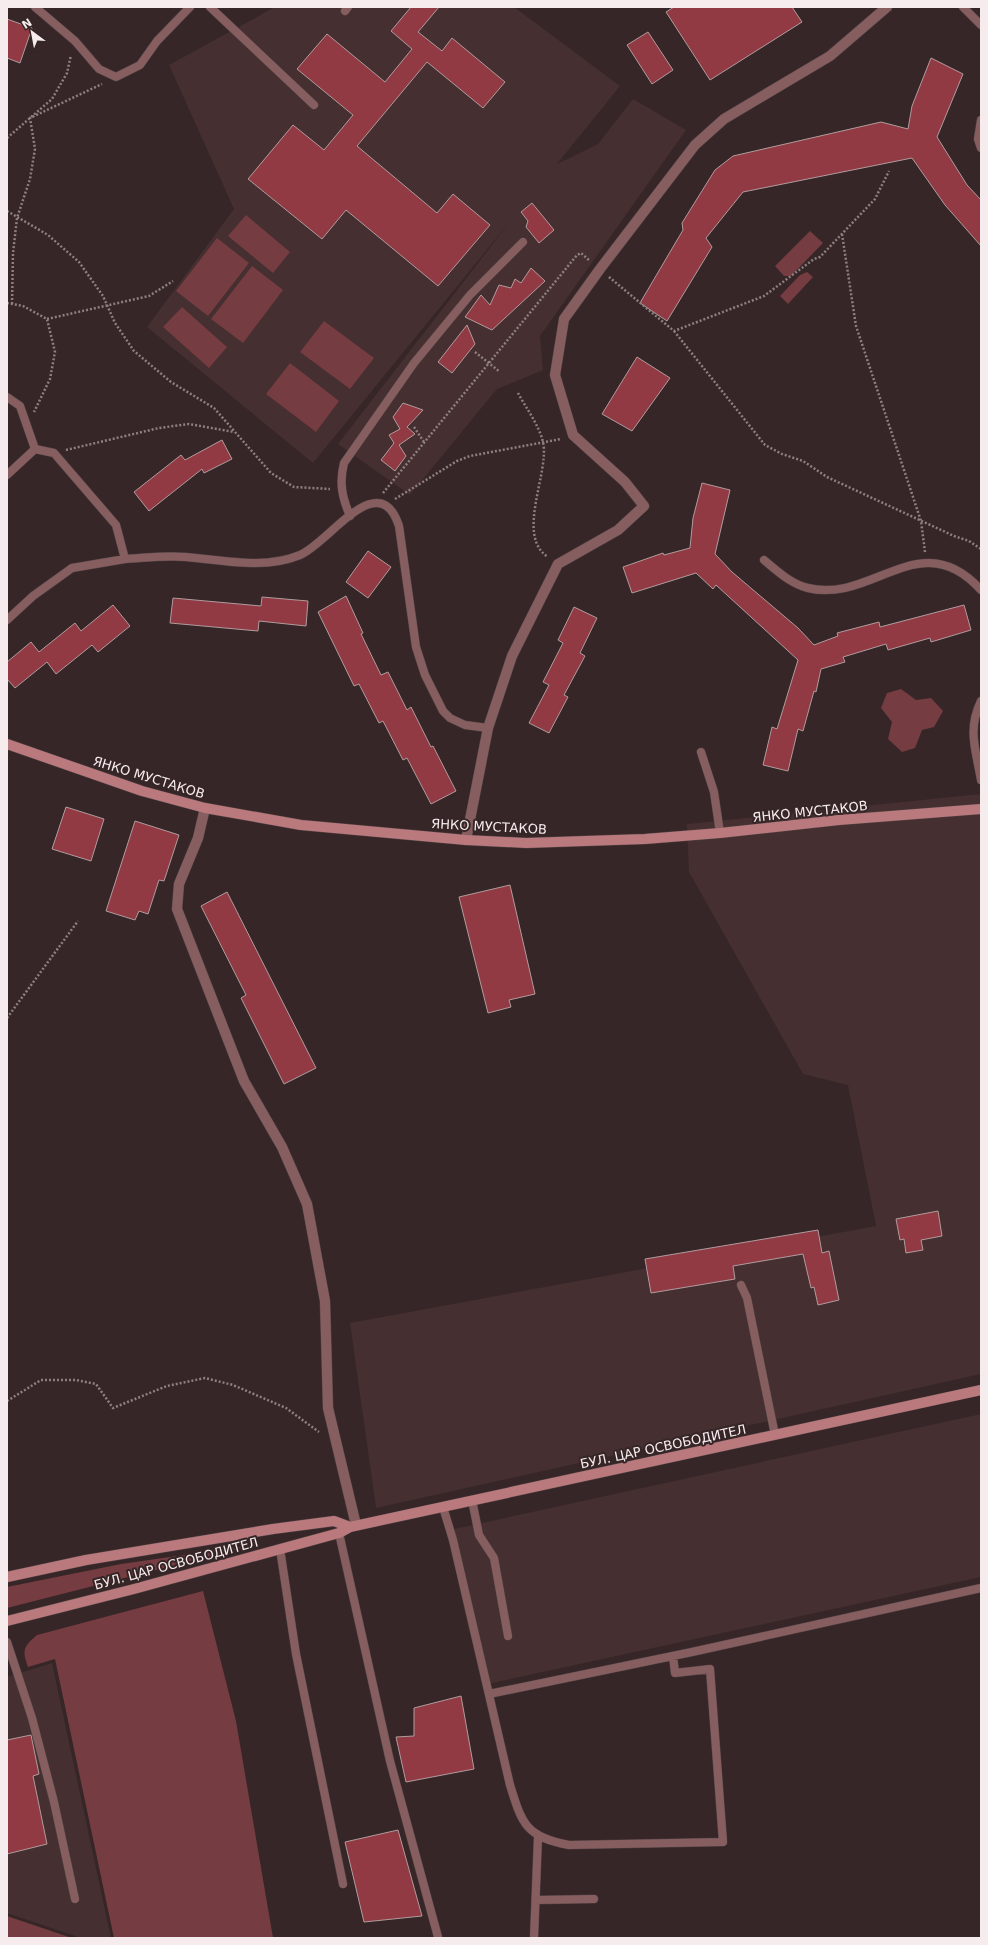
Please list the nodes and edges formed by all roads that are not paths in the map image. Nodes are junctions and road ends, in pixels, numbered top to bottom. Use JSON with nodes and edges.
{"nodes":[{"id":1,"x":35,"y":7,"type":"edge"},
{"id":2,"x":190,"y":7,"type":"edge"},
{"id":3,"x":210,"y":7,"type":"edge"},
{"id":4,"x":887,"y":7,"type":"edge"},
{"id":5,"x":963,"y":7,"type":"edge"},
{"id":6,"x":981,"y":25,"type":"edge"},
{"id":7,"x":314,"y":105,"type":"dead end"},
{"id":8,"x":981,"y":120,"type":"edge"},
{"id":9,"x":981,"y":148,"type":"edge"},
{"id":10,"x":523,"y":242,"type":"dead end"},
{"id":11,"x":7,"y":397,"type":"edge"},
{"id":12,"x":35,"y":449,"type":"junction"},
{"id":13,"x":7,"y":475,"type":"edge"},
{"id":14,"x":350,"y":516,"type":"junction"},
{"id":15,"x":125,"y":559,"type":"junction"},
{"id":16,"x":764,"y":560,"type":"dead end"},
{"id":17,"x":981,"y":590,"type":"edge"},
{"id":18,"x":7,"y":620,"type":"edge"},
{"id":19,"x":981,"y":701,"type":"edge"},
{"id":20,"x":488,"y":728,"type":"junction"},
{"id":21,"x":7,"y":744,"type":"edge"},
{"id":22,"x":701,"y":752,"type":"dead end"},
{"id":23,"x":981,"y":780,"type":"edge"},
{"id":24,"x":205,"y":808,"type":"junction"},
{"id":25,"x":981,"y":809,"type":"edge"},
{"id":26,"x":720,"y":833,"type":"junction"},
{"id":27,"x":466,"y":840,"type":"junction"},
{"id":28,"x":741,"y":1285,"type":"dead end"},
{"id":29,"x":981,"y":1390,"type":"edge"},
{"id":30,"x":775,"y":1435,"type":"junction"},
{"id":31,"x":472,"y":1500,"type":"junction"},
{"id":32,"x":443,"y":1507,"type":"junction"},
{"id":33,"x":353,"y":1526,"type":"junction"},
{"id":34,"x":339,"y":1533,"type":"junction"},
{"id":35,"x":280,"y":1549,"type":"junction"},
{"id":36,"x":7,"y":1577,"type":"edge"},
{"id":37,"x":981,"y":1588,"type":"edge"},
{"id":38,"x":7,"y":1621,"type":"edge"},
{"id":39,"x":508,"y":1636,"type":"dead end"},
{"id":40,"x":7,"y":1642,"type":"edge"},
{"id":41,"x":673,"y":1656,"type":"junction"},
{"id":42,"x":489,"y":1694,"type":"junction"},
{"id":43,"x":538,"y":1836,"type":"junction"},
{"id":44,"x":343,"y":1884,"type":"dead end"},
{"id":45,"x":75,"y":1899,"type":"dead end"},
{"id":46,"x":594,"y":1899,"type":"dead end"},
{"id":47,"x":536,"y":1900,"type":"junction"},
{"id":48,"x":438,"y":1937,"type":"edge"},
{"id":49,"x":534,"y":1938,"type":"edge"}],
"edges":[{"from":1,"to":2,"type":"lane"},
{"from":3,"to":7,"type":"lane"},
{"from":4,"to":20,"type":"street"},
{"from":5,"to":6,"type":"lane"},
{"from":8,"to":9,"type":"lane"},
{"from":10,"to":14,"type":"lane"},
{"from":11,"to":12,"type":"lane"},
{"from":12,"to":13,"type":"lane"},
{"from":12,"to":15,"type":"lane"},
{"from":14,"to":15,"type":"lane"},
{"from":14,"to":20,"type":"lane"},
{"from":15,"to":18,"type":"lane"},
{"from":16,"to":17,"type":"lane"},
{"from":19,"to":23,"type":"lane"},
{"from":20,"to":27,"type":"street"},
{"from":21,"to":24,"type":"main road","name":"ЯНКО МУСТАКОВ"},
{"from":22,"to":26,"type":"lane"},
{"from":24,"to":27,"type":"main road","name":"ЯНКО МУСТАКОВ"},
{"from":24,"to":33,"type":"street"},
{"from":25,"to":26,"type":"main road","name":"ЯНКО МУСТАКОВ"},
{"from":26,"to":27,"type":"main road","name":"ЯНКО МУСТАКОВ"},
{"from":28,"to":30,"type":"lane"},
{"from":29,"to":30,"type":"main road","name":"БУЛ. ЦАР ОСВОБОДИТЕЛ"},
{"from":30,"to":31,"type":"main road","name":"БУЛ. ЦАР ОСВОБОДИТЕЛ"},
{"from":31,"to":32,"type":"main road","name":"БУЛ. ЦАР ОСВОБОДИТЕЛ"},
{"from":31,"to":39,"type":"lane"},
{"from":32,"to":33,"type":"main road","name":"БУЛ. ЦАР ОСВОБОДИТЕЛ"},
{"from":32,"to":42,"type":"lane"},
{"from":33,"to":34,"type":"main road","name":"БУЛ. ЦАР ОСВОБОДИТЕЛ"},
{"from":33,"to":36,"type":"main road","name":"БУЛ. ЦАР ОСВОБОДИТЕЛ"},
{"from":34,"to":35,"type":"main road","name":"БУЛ. ЦАР ОСВОБОДИТЕЛ"},
{"from":34,"to":48,"type":"lane"},
{"from":35,"to":38,"type":"main road","name":"БУЛ. ЦАР ОСВОБОДИТЕЛ"},
{"from":35,"to":44,"type":"lane"},
{"from":37,"to":41,"type":"lane"},
{"from":40,"to":45,"type":"lane"},
{"from":41,"to":42,"type":"lane"},
{"from":41,"to":43,"type":"lane"},
{"from":42,"to":43,"type":"lane"},
{"from":43,"to":47,"type":"lane"},
{"from":46,"to":47,"type":"lane"},
{"from":47,"to":49,"type":"lane"}]}
